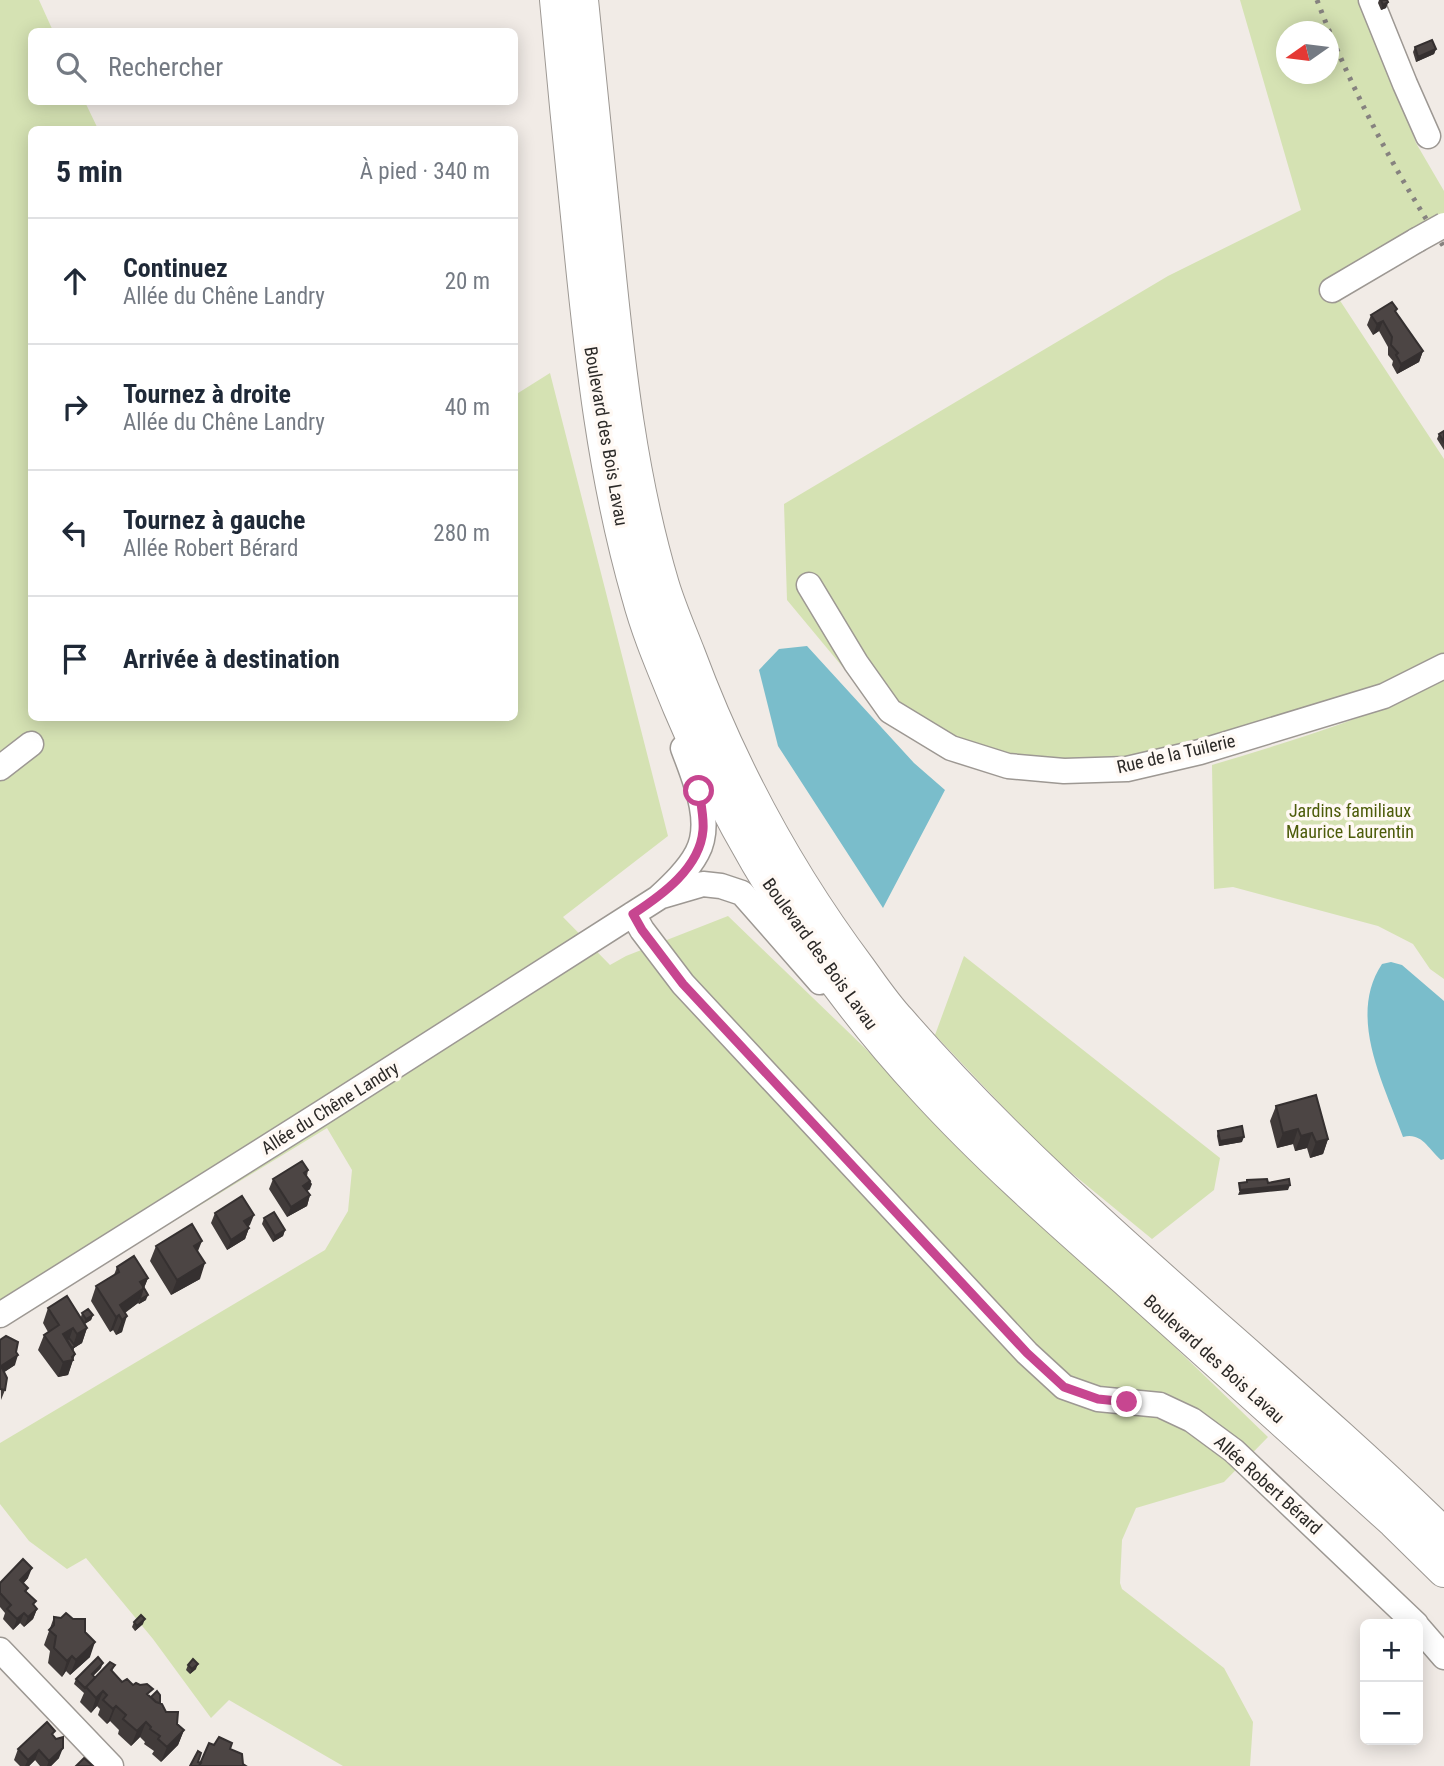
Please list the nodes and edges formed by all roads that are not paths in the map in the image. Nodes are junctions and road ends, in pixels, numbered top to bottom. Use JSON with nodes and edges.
{"nodes":[{"id":1,"x":556,"y":0,"type":"edge"},
{"id":2,"x":582,"y":0,"type":"edge"},
{"id":3,"x":1371,"y":0,"type":"edge"},
{"id":4,"x":1428,"y":136,"type":"dead end"},
{"id":5,"x":1444,"y":225,"type":"edge"},
{"id":6,"x":1332,"y":290,"type":"dead end"},
{"id":7,"x":809,"y":584,"type":"dead end"},
{"id":8,"x":653,"y":644,"type":"junction"},
{"id":9,"x":1444,"y":666,"type":"edge"},
{"id":10,"x":31,"y":744,"type":"dead end"},
{"id":11,"x":0,"y":768,"type":"edge"},
{"id":12,"x":658,"y":898,"type":"junction"},
{"id":13,"x":633,"y":914,"type":"junction"},
{"id":14,"x":920,"y":1086,"type":"junction"},
{"id":15,"x":0,"y":1315,"type":"edge"},
{"id":16,"x":1444,"y":1534,"type":"edge"},
{"id":17,"x":1444,"y":1571,"type":"edge"},
{"id":18,"x":1411,"y":1619,"type":"edge"},
{"id":19,"x":1423,"y":1632,"type":"edge"},
{"id":20,"x":0,"y":1650,"type":"edge"},
{"id":21,"x":1444,"y":1657,"type":"edge"},
{"id":22,"x":111,"y":1766,"type":"edge"}],
"edges":[{"from":1,"to":8,"type":"main road","name":"Boulevard des Bois Lavau"},
{"from":2,"to":16,"type":"main road","name":"Boulevard des Bois Lavau"},
{"from":3,"to":4,"type":"street"},
{"from":5,"to":6,"type":"street","bridge":true},
{"from":7,"to":9,"type":"street","name":"Rue de la Tuilerie"},
{"from":8,"to":12,"type":"street","name":"Allée du Chêne Landry"},
{"from":8,"to":14,"type":"main road","name":"Boulevard des Bois Lavau"},
{"from":10,"to":11,"type":"street"},
{"from":12,"to":13,"type":"street","name":"Allée du Chêne Landry"},
{"from":12,"to":14,"type":"street","name":"Allée du Chêne Landry"},
{"from":13,"to":15,"type":"street","name":"Allée du Chêne Landry"},
{"from":13,"to":18,"type":"street","name":"Allée Robert Bérard"},
{"from":14,"to":17,"type":"main road","name":"Boulevard des Bois Lavau"},
{"from":19,"to":21,"type":"street","name":"Allée Robert Bérard"},
{"from":20,"to":22,"type":"street"}]}
